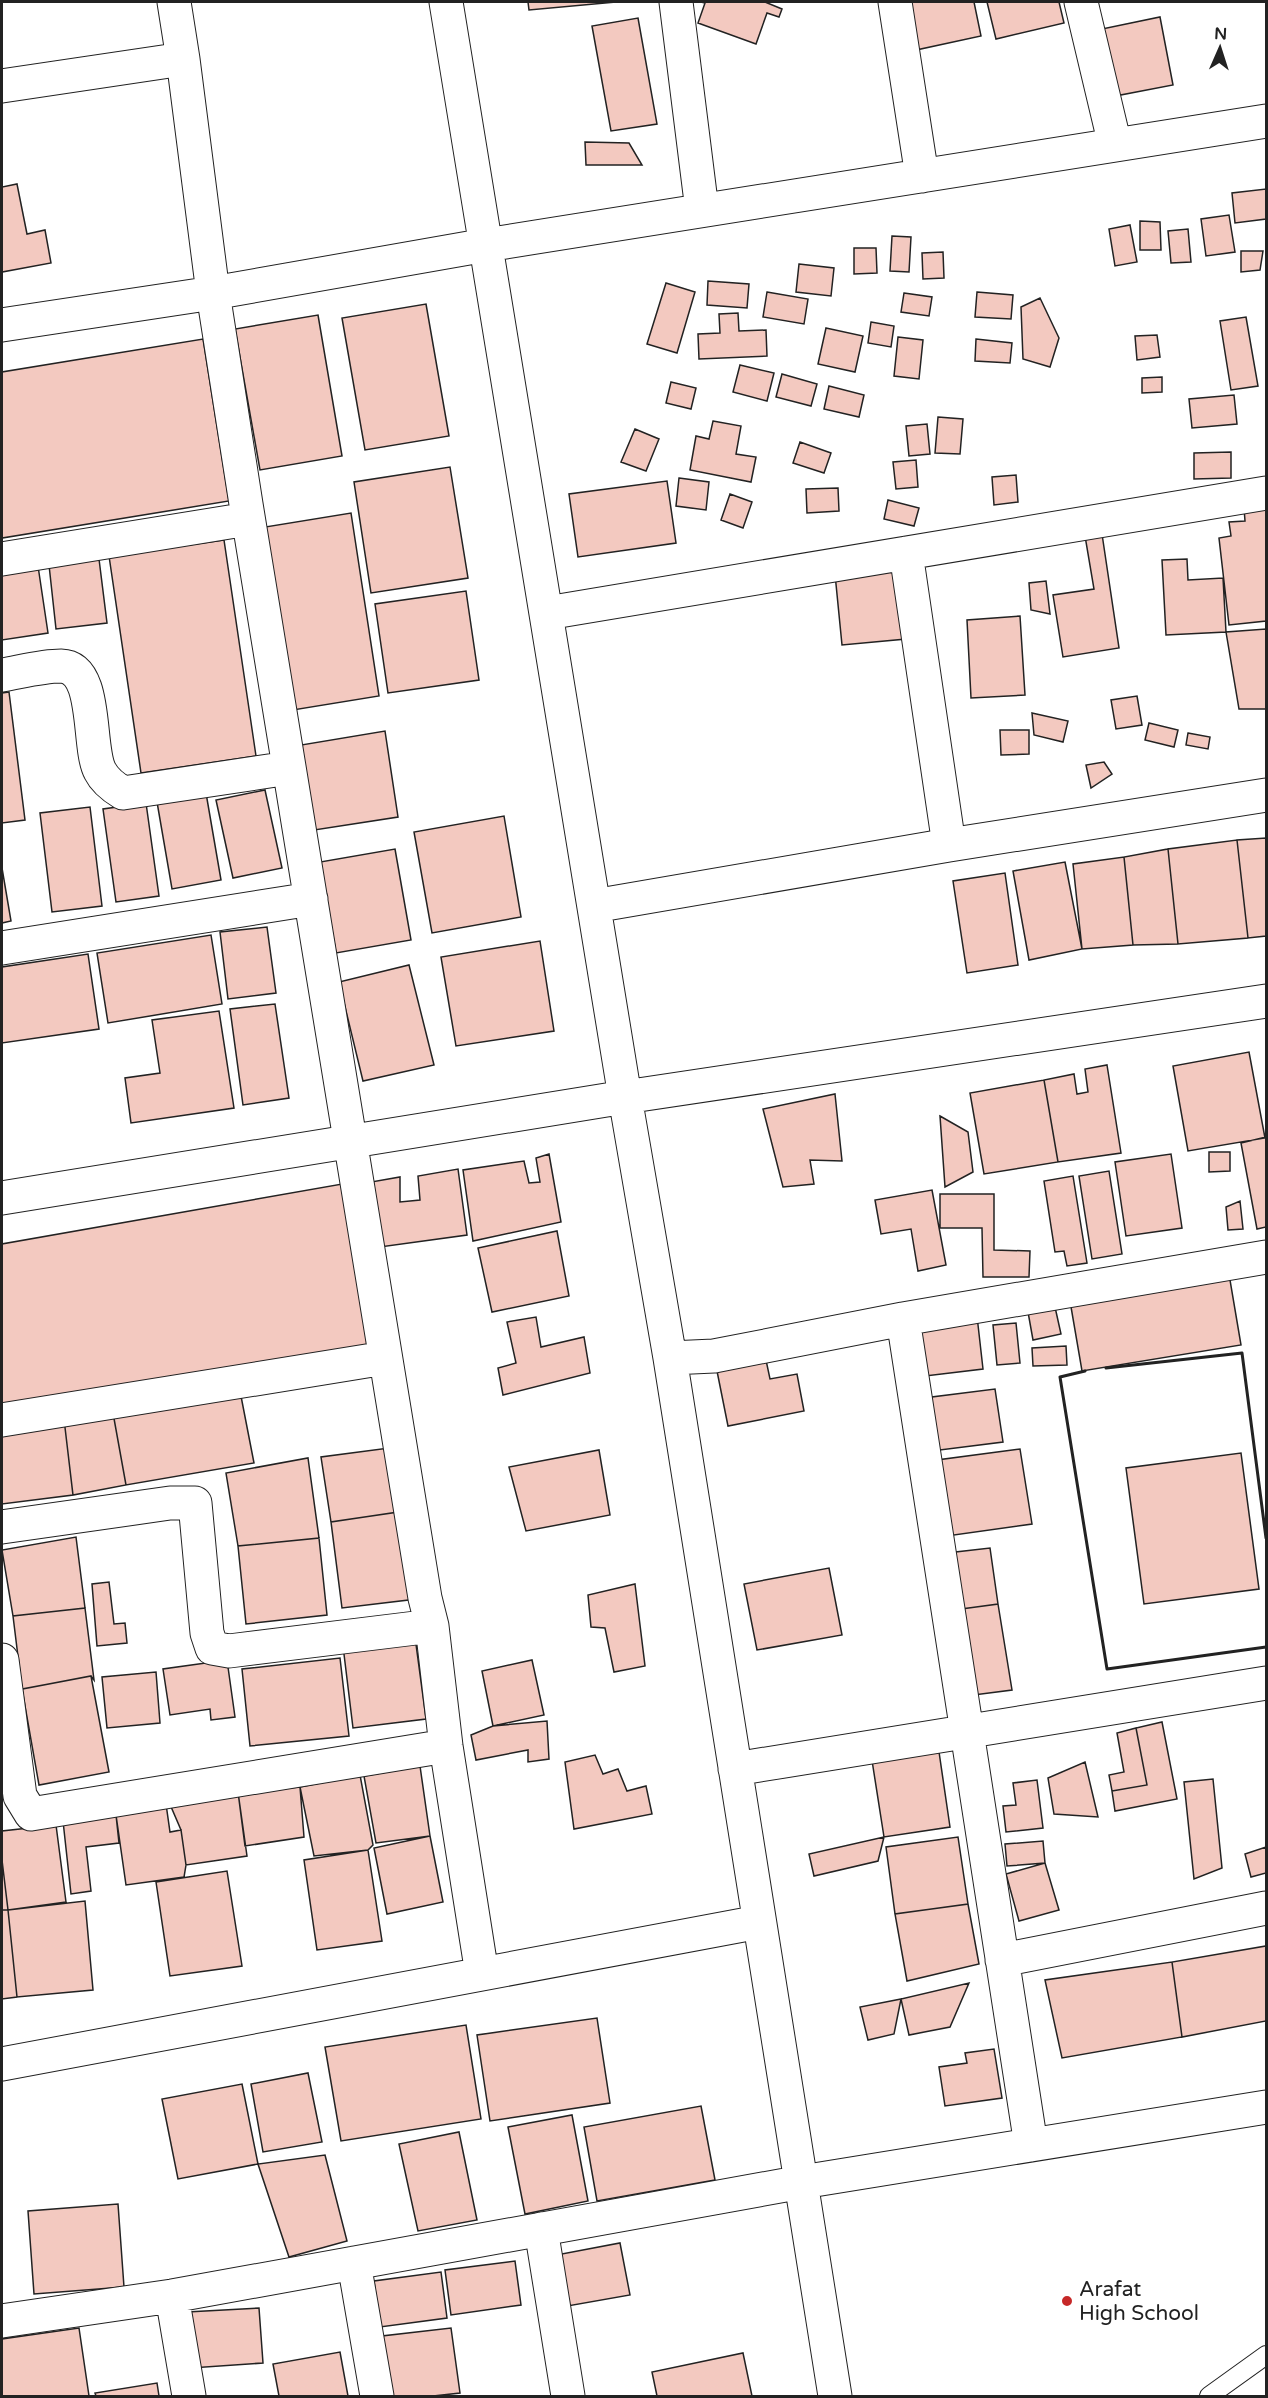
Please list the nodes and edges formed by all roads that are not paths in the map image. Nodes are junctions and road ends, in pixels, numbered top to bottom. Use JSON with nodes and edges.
{"nodes":[{"id":1,"x":174,"y":2,"type":"edge"},
{"id":2,"x":446,"y":2,"type":"edge"},
{"id":3,"x":676,"y":2,"type":"edge"},
{"id":4,"x":895,"y":2,"type":"edge"},
{"id":5,"x":1081,"y":2,"type":"edge"},
{"id":6,"x":183,"y":59,"type":"junction"},
{"id":7,"x":2,"y":86,"type":"edge"},
{"id":8,"x":1266,"y":121,"type":"edge"},
{"id":9,"x":1115,"y":145,"type":"junction"},
{"id":10,"x":922,"y":176,"type":"junction"},
{"id":11,"x":702,"y":210,"type":"junction"},
{"id":12,"x":486,"y":245,"type":"junction"},
{"id":13,"x":213,"y":293,"type":"junction"},
{"id":14,"x":2,"y":325,"type":"edge"},
{"id":15,"x":1266,"y":493,"type":"edge"},
{"id":16,"x":248,"y":519,"type":"junction"},
{"id":17,"x":906,"y":554,"type":"junction"},
{"id":18,"x":2,"y":559,"type":"edge"},
{"id":19,"x":547,"y":613,"type":"junction"},
{"id":20,"x":2,"y":675,"type":"edge"},
{"id":21,"x":290,"y":768,"type":"junction"},
{"id":22,"x":1266,"y":795,"type":"edge"},
{"id":23,"x":949,"y":845,"type":"junction"},
{"id":24,"x":311,"y":899,"type":"junction"},
{"id":25,"x":594,"y":906,"type":"junction"},
{"id":26,"x":2,"y":948,"type":"edge"},
{"id":27,"x":1266,"y":1001,"type":"edge"},
{"id":28,"x":625,"y":1097,"type":"junction"},
{"id":29,"x":351,"y":1142,"type":"junction"},
{"id":30,"x":2,"y":1198,"type":"edge"},
{"id":31,"x":1266,"y":1257,"type":"edge"},
{"id":32,"x":903,"y":1318,"type":"junction"},
{"id":33,"x":385,"y":1358,"type":"junction"},
{"id":34,"x":670,"y":1358,"type":"junction"},
{"id":35,"x":2,"y":1420,"type":"edge"},
{"id":36,"x":2,"y":1527,"type":"edge"},
{"id":37,"x":432,"y":1626,"type":"junction"},
{"id":38,"x":2,"y":1660,"type":"edge"},
{"id":39,"x":1266,"y":1683,"type":"edge"},
{"id":40,"x":6,"y":1720,"type":"edge"},
{"id":41,"x":967,"y":1732,"type":"junction"},
{"id":42,"x":446,"y":1746,"type":"junction"},
{"id":43,"x":735,"y":1769,"type":"junction"},
{"id":44,"x":1266,"y":1908,"type":"edge"},
{"id":45,"x":759,"y":1922,"type":"junction"},
{"id":46,"x":1002,"y":1960,"type":"junction"},
{"id":47,"x":482,"y":1974,"type":"junction"},
{"id":48,"x":2,"y":2064,"type":"edge"},
{"id":49,"x":1266,"y":2107,"type":"edge"},
{"id":50,"x":1031,"y":2145,"type":"junction"},
{"id":51,"x":802,"y":2182,"type":"junction"},
{"id":52,"x":541,"y":2229,"type":"junction"},
{"id":53,"x":354,"y":2263,"type":"junction"},
{"id":54,"x":172,"y":2296,"type":"junction"},
{"id":55,"x":2,"y":2321,"type":"edge"},
{"id":56,"x":1266,"y":2355,"type":"edge"},
{"id":57,"x":189,"y":2397,"type":"edge"},
{"id":58,"x":377,"y":2397,"type":"edge"},
{"id":59,"x":568,"y":2397,"type":"edge"},
{"id":60,"x":835,"y":2397,"type":"edge"},
{"id":61,"x":1209,"y":2397,"type":"edge"}],
"edges":[{"from":1,"to":6,"type":"street"},
{"from":2,"to":12,"type":"street"},
{"from":3,"to":11,"type":"street"},
{"from":4,"to":10,"type":"street"},
{"from":5,"to":9,"type":"street"},
{"from":6,"to":7,"type":"street"},
{"from":6,"to":13,"type":"street"},
{"from":8,"to":9,"type":"street"},
{"from":9,"to":10,"type":"street"},
{"from":10,"to":11,"type":"street"},
{"from":11,"to":12,"type":"street"},
{"from":12,"to":13,"type":"street"},
{"from":12,"to":19,"type":"street"},
{"from":13,"to":14,"type":"street"},
{"from":13,"to":16,"type":"street"},
{"from":15,"to":17,"type":"street"},
{"from":16,"to":18,"type":"street"},
{"from":16,"to":21,"type":"street"},
{"from":17,"to":19,"type":"street"},
{"from":17,"to":23,"type":"street"},
{"from":19,"to":25,"type":"street"},
{"from":20,"to":21,"type":"street"},
{"from":21,"to":24,"type":"street"},
{"from":22,"to":23,"type":"street"},
{"from":23,"to":25,"type":"street"},
{"from":24,"to":26,"type":"street"},
{"from":24,"to":29,"type":"street"},
{"from":25,"to":28,"type":"street"},
{"from":27,"to":28,"type":"street"},
{"from":28,"to":29,"type":"street"},
{"from":28,"to":34,"type":"street"},
{"from":29,"to":30,"type":"street"},
{"from":29,"to":33,"type":"street"},
{"from":31,"to":32,"type":"street"},
{"from":32,"to":34,"type":"street"},
{"from":32,"to":41,"type":"street"},
{"from":33,"to":35,"type":"street"},
{"from":33,"to":37,"type":"street"},
{"from":34,"to":43,"type":"street"},
{"from":36,"to":37,"type":"street"},
{"from":37,"to":42,"type":"street"},
{"from":38,"to":40,"type":"street"},
{"from":39,"to":41,"type":"street"},
{"from":40,"to":42,"type":"street"},
{"from":41,"to":43,"type":"street"},
{"from":41,"to":46,"type":"street"},
{"from":42,"to":47,"type":"street"},
{"from":43,"to":45,"type":"street"},
{"from":44,"to":46,"type":"street"},
{"from":45,"to":47,"type":"street"},
{"from":45,"to":51,"type":"street"},
{"from":46,"to":50,"type":"street"},
{"from":47,"to":48,"type":"street"},
{"from":49,"to":50,"type":"street"},
{"from":50,"to":51,"type":"street"},
{"from":51,"to":52,"type":"street"},
{"from":51,"to":60,"type":"street"},
{"from":52,"to":53,"type":"street"},
{"from":52,"to":59,"type":"street"},
{"from":53,"to":54,"type":"street"},
{"from":53,"to":58,"type":"street"},
{"from":54,"to":55,"type":"street"},
{"from":54,"to":57,"type":"street"},
{"from":56,"to":61,"type":"lane"}]}
